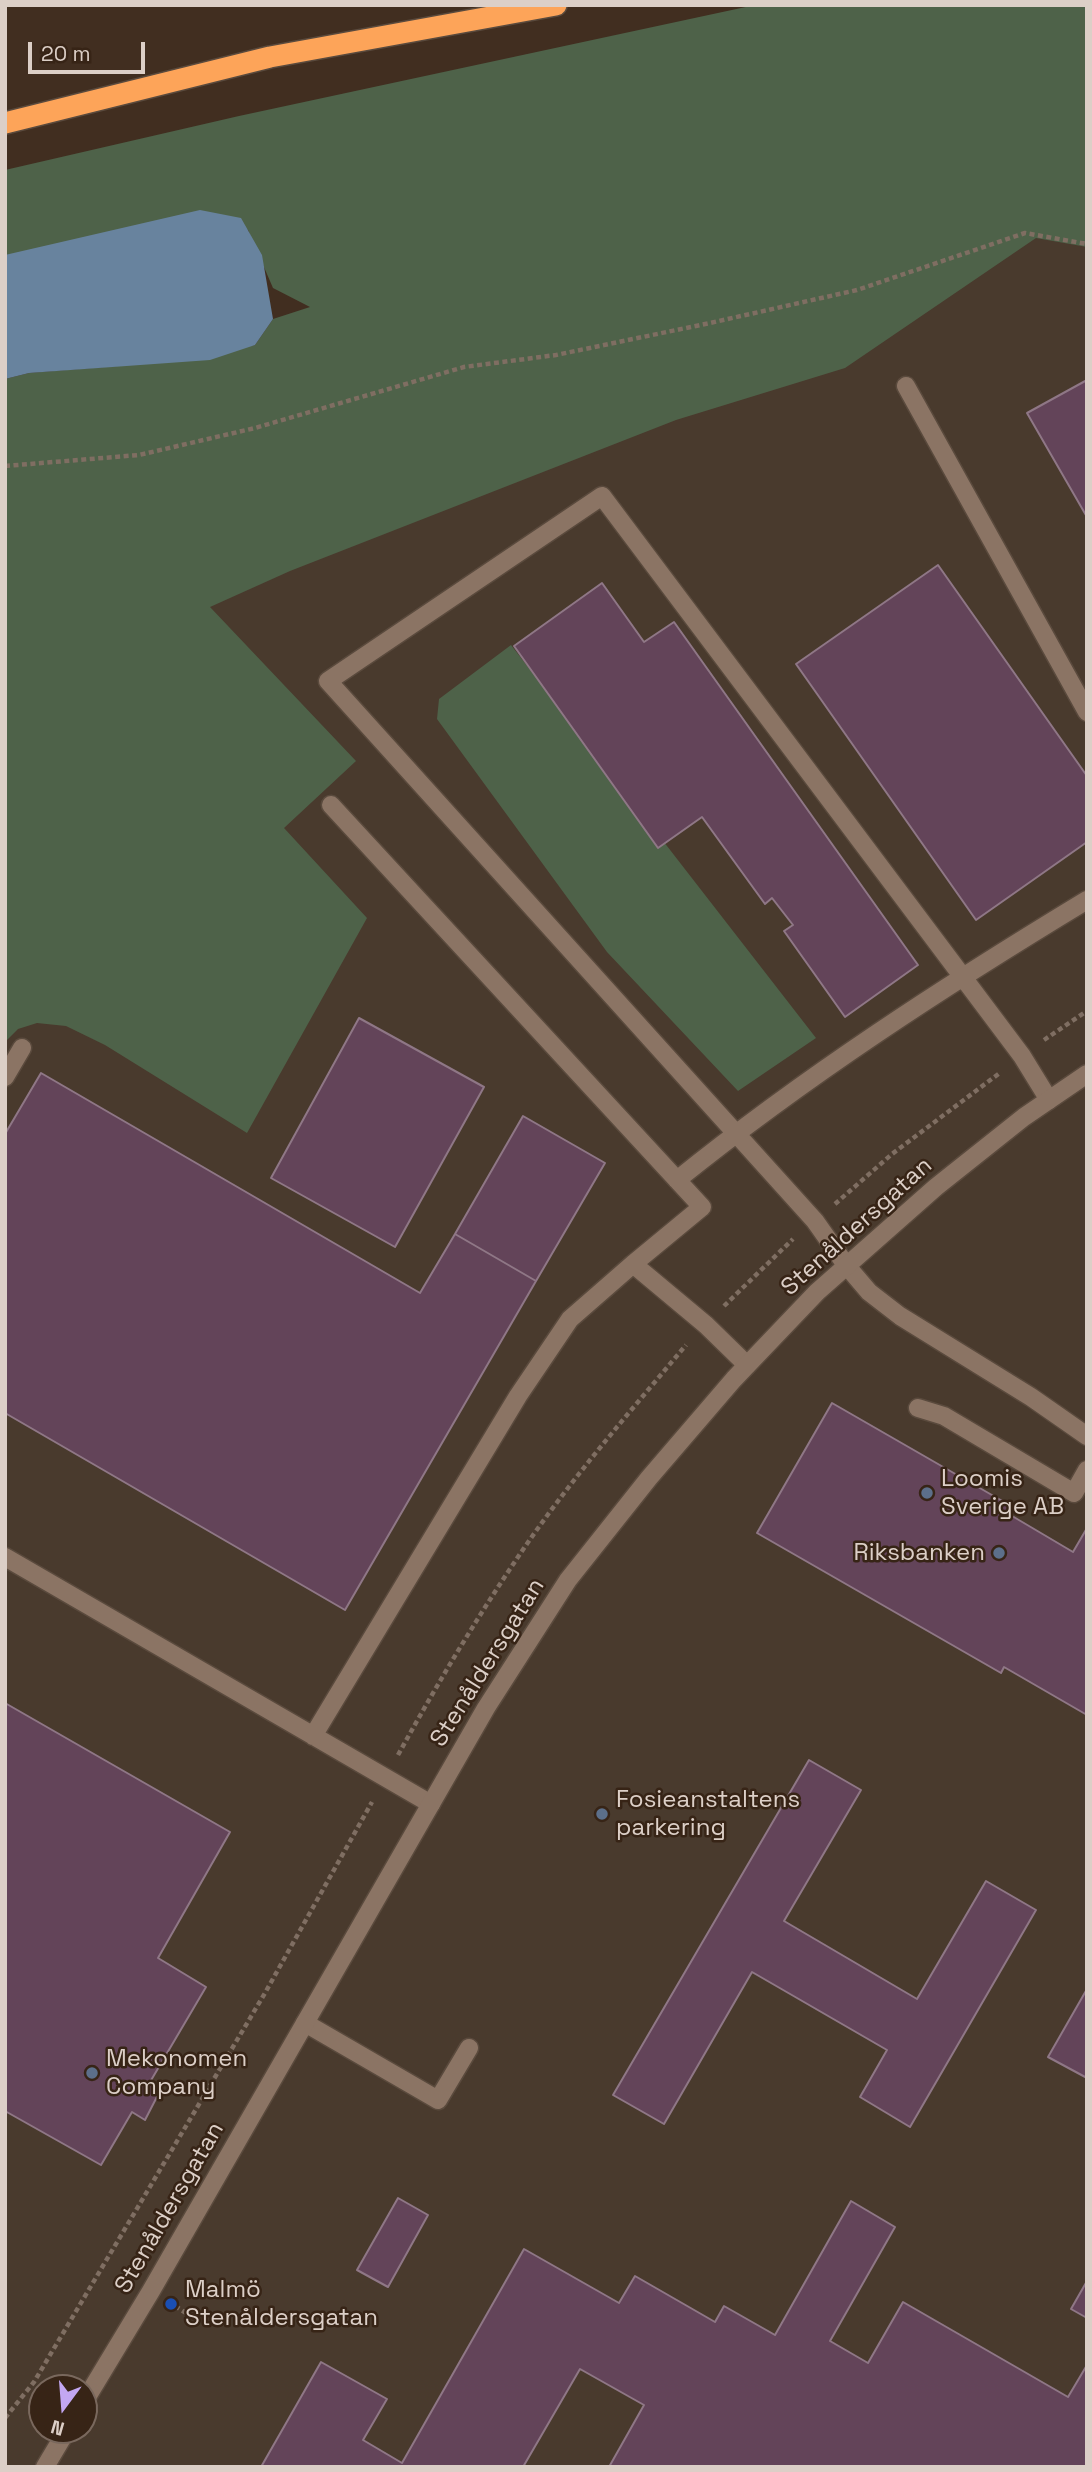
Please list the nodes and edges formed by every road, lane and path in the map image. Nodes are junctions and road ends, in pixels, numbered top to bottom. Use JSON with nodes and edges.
{"nodes":[{"id":1,"x":556,"y":5,"type":"edge"},
{"id":2,"x":5,"y":123,"type":"edge"},
{"id":3,"x":1087,"y":244,"type":"edge"},
{"id":4,"x":906,"y":386,"type":"dead end"},
{"id":5,"x":5,"y":466,"type":"edge"},
{"id":6,"x":1087,"y":712,"type":"edge"},
{"id":7,"x":331,"y":805,"type":"dead end"},
{"id":8,"x":1087,"y":900,"type":"edge"},
{"id":9,"x":962,"y":976,"type":"junction"},
{"id":10,"x":22,"y":1048,"type":"dead end"},
{"id":11,"x":1087,"y":1074,"type":"edge"},
{"id":12,"x":5,"y":1077,"type":"edge"},
{"id":13,"x":1049,"y":1100,"type":"junction"},
{"id":14,"x":735,"y":1133,"type":"junction"},
{"id":15,"x":677,"y":1180,"type":"junction"},
{"id":16,"x":633,"y":1264,"type":"junction"},
{"id":17,"x":846,"y":1265,"type":"junction"},
{"id":18,"x":747,"y":1365,"type":"junction"},
{"id":19,"x":918,"y":1408,"type":"dead end"},
{"id":20,"x":1087,"y":1436,"type":"edge"},
{"id":21,"x":1087,"y":1470,"type":"edge"},
{"id":22,"x":5,"y":1557,"type":"edge"},
{"id":23,"x":313,"y":1736,"type":"junction"},
{"id":24,"x":431,"y":1804,"type":"junction"},
{"id":25,"x":306,"y":2023,"type":"junction"},
{"id":26,"x":468,"y":2048,"type":"dead end"},
{"id":27,"x":171,"y":2304,"type":"dead end"},
{"id":28,"x":186,"y":2312,"type":"dead end"},
{"id":29,"x":98,"y":2379,"type":"edge"},
{"id":30,"x":59,"y":2444,"type":"edge"},
{"id":31,"x":45,"y":2467,"type":"edge"}],
"edges":[{"from":1,"to":2,"type":"highway"},
{"from":3,"to":5,"type":"path"},
{"from":4,"to":6,"type":"street"},
{"from":7,"to":15,"type":"street"},
{"from":8,"to":9,"type":"street"},
{"from":9,"to":13,"type":"street"},
{"from":9,"to":14,"type":"street"},
{"from":9,"to":14,"type":"street"},
{"from":10,"to":12,"type":"street"},
{"from":11,"to":13,"type":"street","name":"Stenåldersgatan"},
{"from":13,"to":17,"type":"street","name":"Stenåldersgatan"},
{"from":14,"to":15,"type":"street"},
{"from":14,"to":17,"type":"street"},
{"from":15,"to":16,"type":"street"},
{"from":16,"to":18,"type":"street"},
{"from":16,"to":23,"type":"street"},
{"from":17,"to":18,"type":"street","name":"Stenåldersgatan"},
{"from":17,"to":20,"type":"street"},
{"from":18,"to":24,"type":"street","name":"Stenåldersgatan"},
{"from":19,"to":21,"type":"street"},
{"from":22,"to":23,"type":"street"},
{"from":23,"to":24,"type":"street"},
{"from":24,"to":25,"type":"street","name":"Stenåldersgatan"},
{"from":25,"to":26,"type":"street"},
{"from":25,"to":29,"type":"street","name":"Stenåldersgatan"},
{"from":27,"to":28,"type":"path"},
{"from":30,"to":31,"type":"street"}]}
